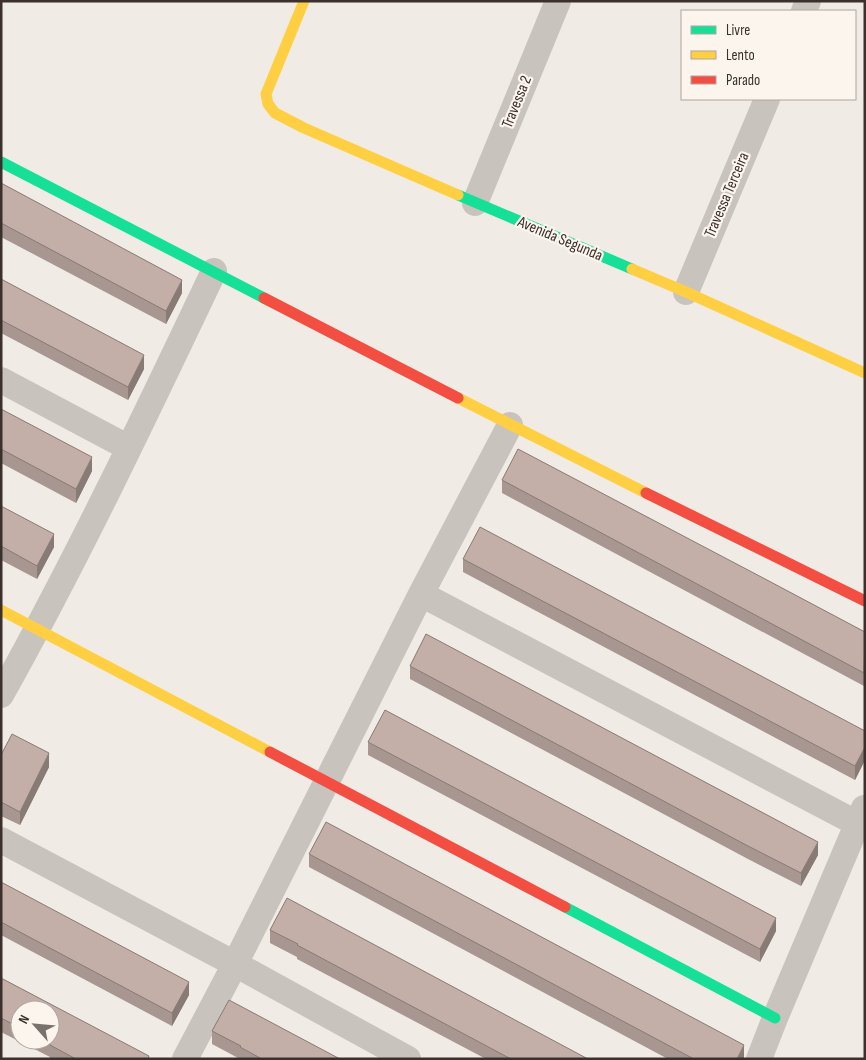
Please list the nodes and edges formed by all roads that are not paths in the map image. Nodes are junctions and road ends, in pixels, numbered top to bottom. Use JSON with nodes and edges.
{"nodes":[{"id":1,"x":304,"y":1,"type":"edge"},
{"id":2,"x":558,"y":1,"type":"edge"},
{"id":3,"x":767,"y":100,"type":"edge"},
{"id":4,"x":1,"y":162,"type":"edge"},
{"id":5,"x":475,"y":203,"type":"junction"},
{"id":6,"x":214,"y":271,"type":"junction"},
{"id":7,"x":686,"y":292,"type":"junction"},
{"id":8,"x":865,"y":373,"type":"edge"},
{"id":9,"x":1,"y":380,"type":"edge"},
{"id":10,"x":510,"y":425,"type":"junction"},
{"id":11,"x":129,"y":448,"type":"junction"},
{"id":12,"x":421,"y":594,"type":"junction"},
{"id":13,"x":865,"y":601,"type":"edge"},
{"id":14,"x":1,"y":610,"type":"edge"},
{"id":15,"x":38,"y":629,"type":"junction"},
{"id":16,"x":1,"y":695,"type":"edge"},
{"id":17,"x":326,"y":782,"type":"junction"},
{"id":18,"x":862,"y":815,"type":"edge"},
{"id":19,"x":1,"y":840,"type":"edge"},
{"id":20,"x":235,"y":964,"type":"junction"},
{"id":21,"x":775,"y":1018,"type":"junction"},
{"id":22,"x":185,"y":1059,"type":"edge"},
{"id":23,"x":408,"y":1059,"type":"edge"},
{"id":24,"x":759,"y":1059,"type":"edge"}],
"edges":[{"from":1,"to":5,"type":"street","name":"Avenida Segunda"},
{"from":2,"to":5,"type":"street","name":"Travessa 2"},
{"from":3,"to":7,"type":"street","name":"Travessa Terceira"},
{"from":4,"to":6,"type":"street"},
{"from":5,"to":7,"type":"street","name":"Avenida Segunda"},
{"from":6,"to":10,"type":"street"},
{"from":6,"to":11,"type":"street"},
{"from":7,"to":8,"type":"street","name":"Avenida Segunda"},
{"from":9,"to":11,"type":"street"},
{"from":10,"to":12,"type":"street"},
{"from":10,"to":13,"type":"street"},
{"from":11,"to":15,"type":"street"},
{"from":12,"to":17,"type":"street"},
{"from":12,"to":18,"type":"street"},
{"from":14,"to":15,"type":"street"},
{"from":15,"to":16,"type":"street"},
{"from":15,"to":17,"type":"street"},
{"from":17,"to":20,"type":"street"},
{"from":17,"to":21,"type":"street"},
{"from":18,"to":21,"type":"street"},
{"from":19,"to":20,"type":"street"},
{"from":20,"to":22,"type":"street"},
{"from":20,"to":23,"type":"street"},
{"from":21,"to":24,"type":"street"}]}
